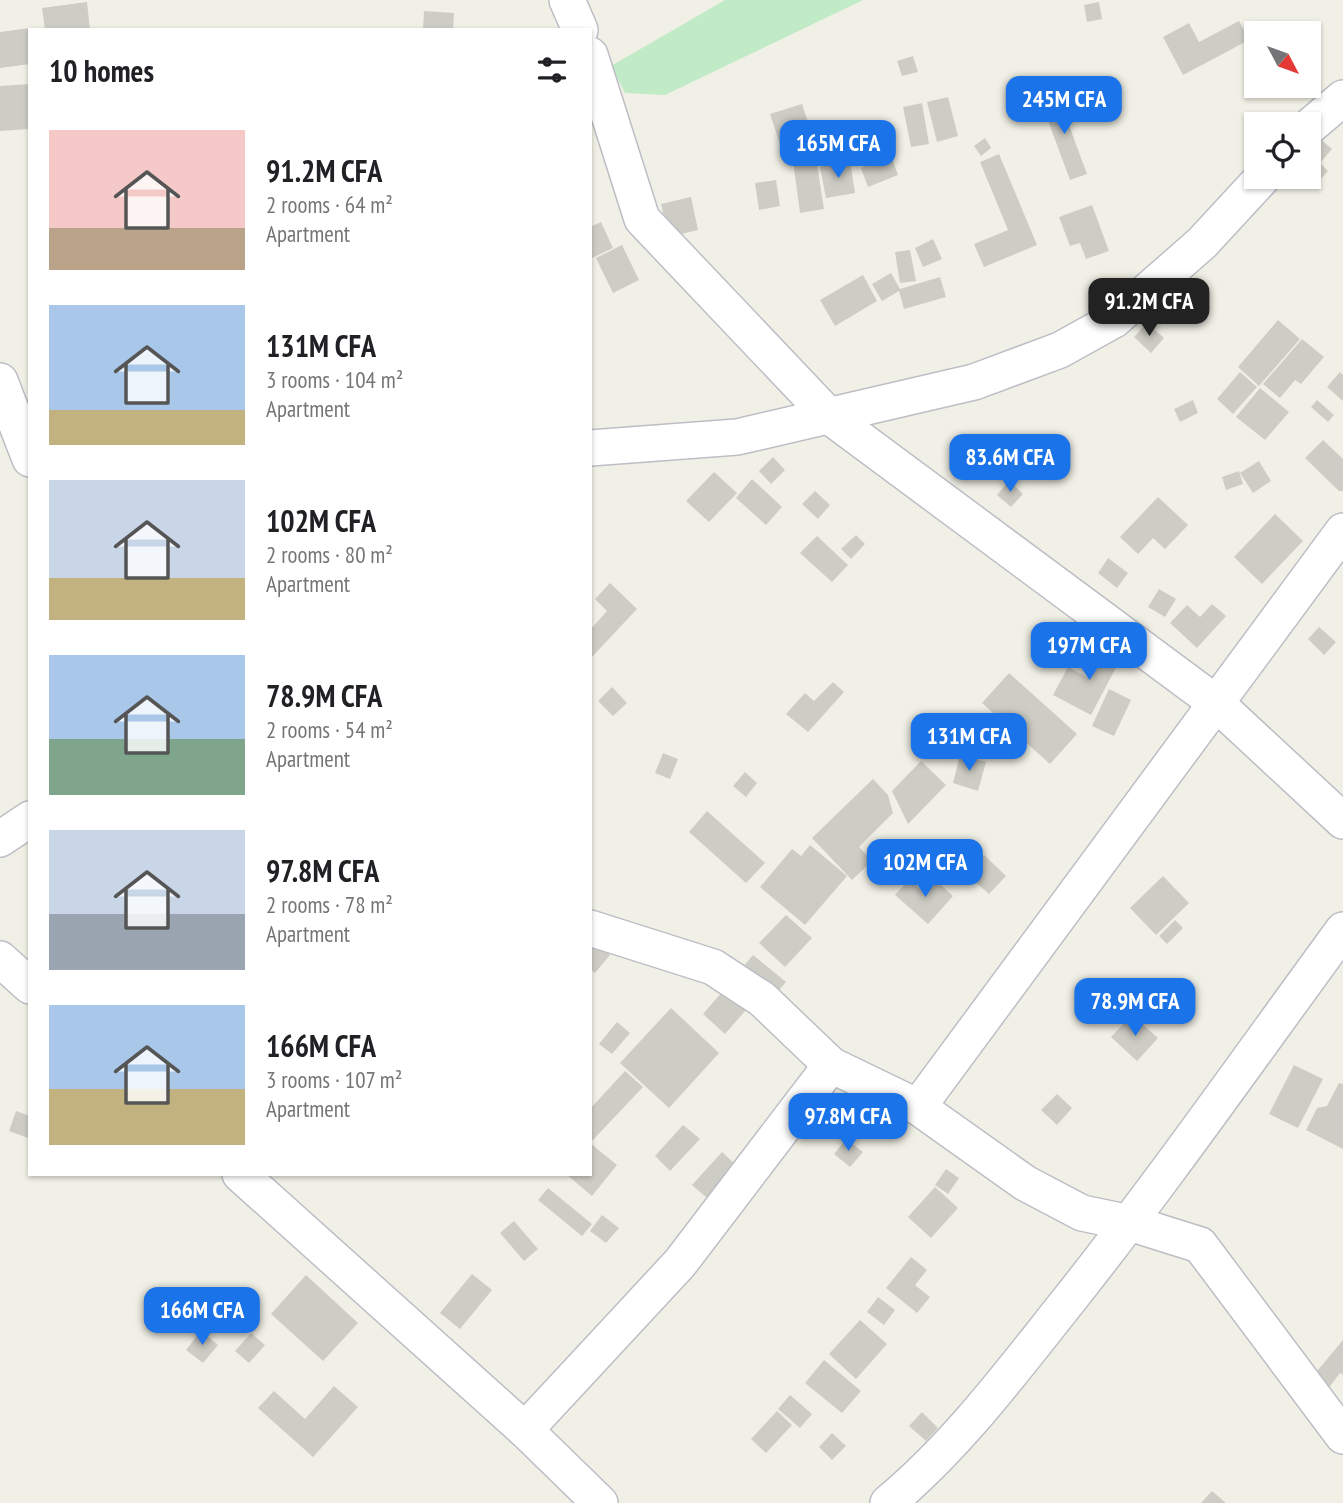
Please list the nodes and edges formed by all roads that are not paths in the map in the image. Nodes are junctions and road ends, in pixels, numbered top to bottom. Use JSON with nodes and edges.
{"nodes":[{"id":1,"x":567,"y":0,"type":"edge"},
{"id":2,"x":579,"y":28,"type":"edge"},
{"id":3,"x":592,"y":61,"type":"edge"},
{"id":4,"x":1343,"y":98,"type":"edge"},
{"id":5,"x":1321,"y":117,"type":"edge"},
{"id":6,"x":1252,"y":189,"type":"edge"},
{"id":7,"x":0,"y":381,"type":"edge"},
{"id":8,"x":829,"y":416,"type":"junction"},
{"id":9,"x":592,"y":448,"type":"edge"},
{"id":10,"x":28,"y":454,"type":"edge"},
{"id":11,"x":1343,"y":530,"type":"edge"},
{"id":12,"x":1216,"y":703,"type":"junction"},
{"id":13,"x":28,"y":820,"type":"edge"},
{"id":14,"x":1343,"y":821,"type":"edge"},
{"id":15,"x":0,"y":839,"type":"edge"},
{"id":16,"x":592,"y":929,"type":"edge"},
{"id":17,"x":1343,"y":930,"type":"edge"},
{"id":18,"x":0,"y":959,"type":"edge"},
{"id":19,"x":28,"y":984,"type":"edge"},
{"id":20,"x":831,"y":1065,"type":"junction"},
{"id":21,"x":918,"y":1107,"type":"junction"},
{"id":22,"x":242,"y":1176,"type":"edge"},
{"id":23,"x":1130,"y":1223,"type":"junction"},
{"id":24,"x":525,"y":1430,"type":"junction"},
{"id":25,"x":1343,"y":1436,"type":"edge"},
{"id":26,"x":600,"y":1503,"type":"edge"},
{"id":27,"x":888,"y":1503,"type":"edge"}],
"edges":[{"from":1,"to":2,"type":"street"},
{"from":3,"to":8,"type":"street"},
{"from":4,"to":5,"type":"street"},
{"from":6,"to":8,"type":"street"},
{"from":7,"to":10,"type":"street"},
{"from":8,"to":9,"type":"street"},
{"from":8,"to":12,"type":"street"},
{"from":11,"to":12,"type":"street"},
{"from":12,"to":14,"type":"street"},
{"from":12,"to":21,"type":"street"},
{"from":13,"to":15,"type":"street"},
{"from":16,"to":20,"type":"street"},
{"from":17,"to":23,"type":"street"},
{"from":18,"to":19,"type":"street"},
{"from":20,"to":21,"type":"street"},
{"from":20,"to":24,"type":"street"},
{"from":21,"to":23,"type":"street"},
{"from":22,"to":24,"type":"street"},
{"from":23,"to":25,"type":"street"},
{"from":23,"to":27,"type":"street"},
{"from":24,"to":26,"type":"street"}]}
